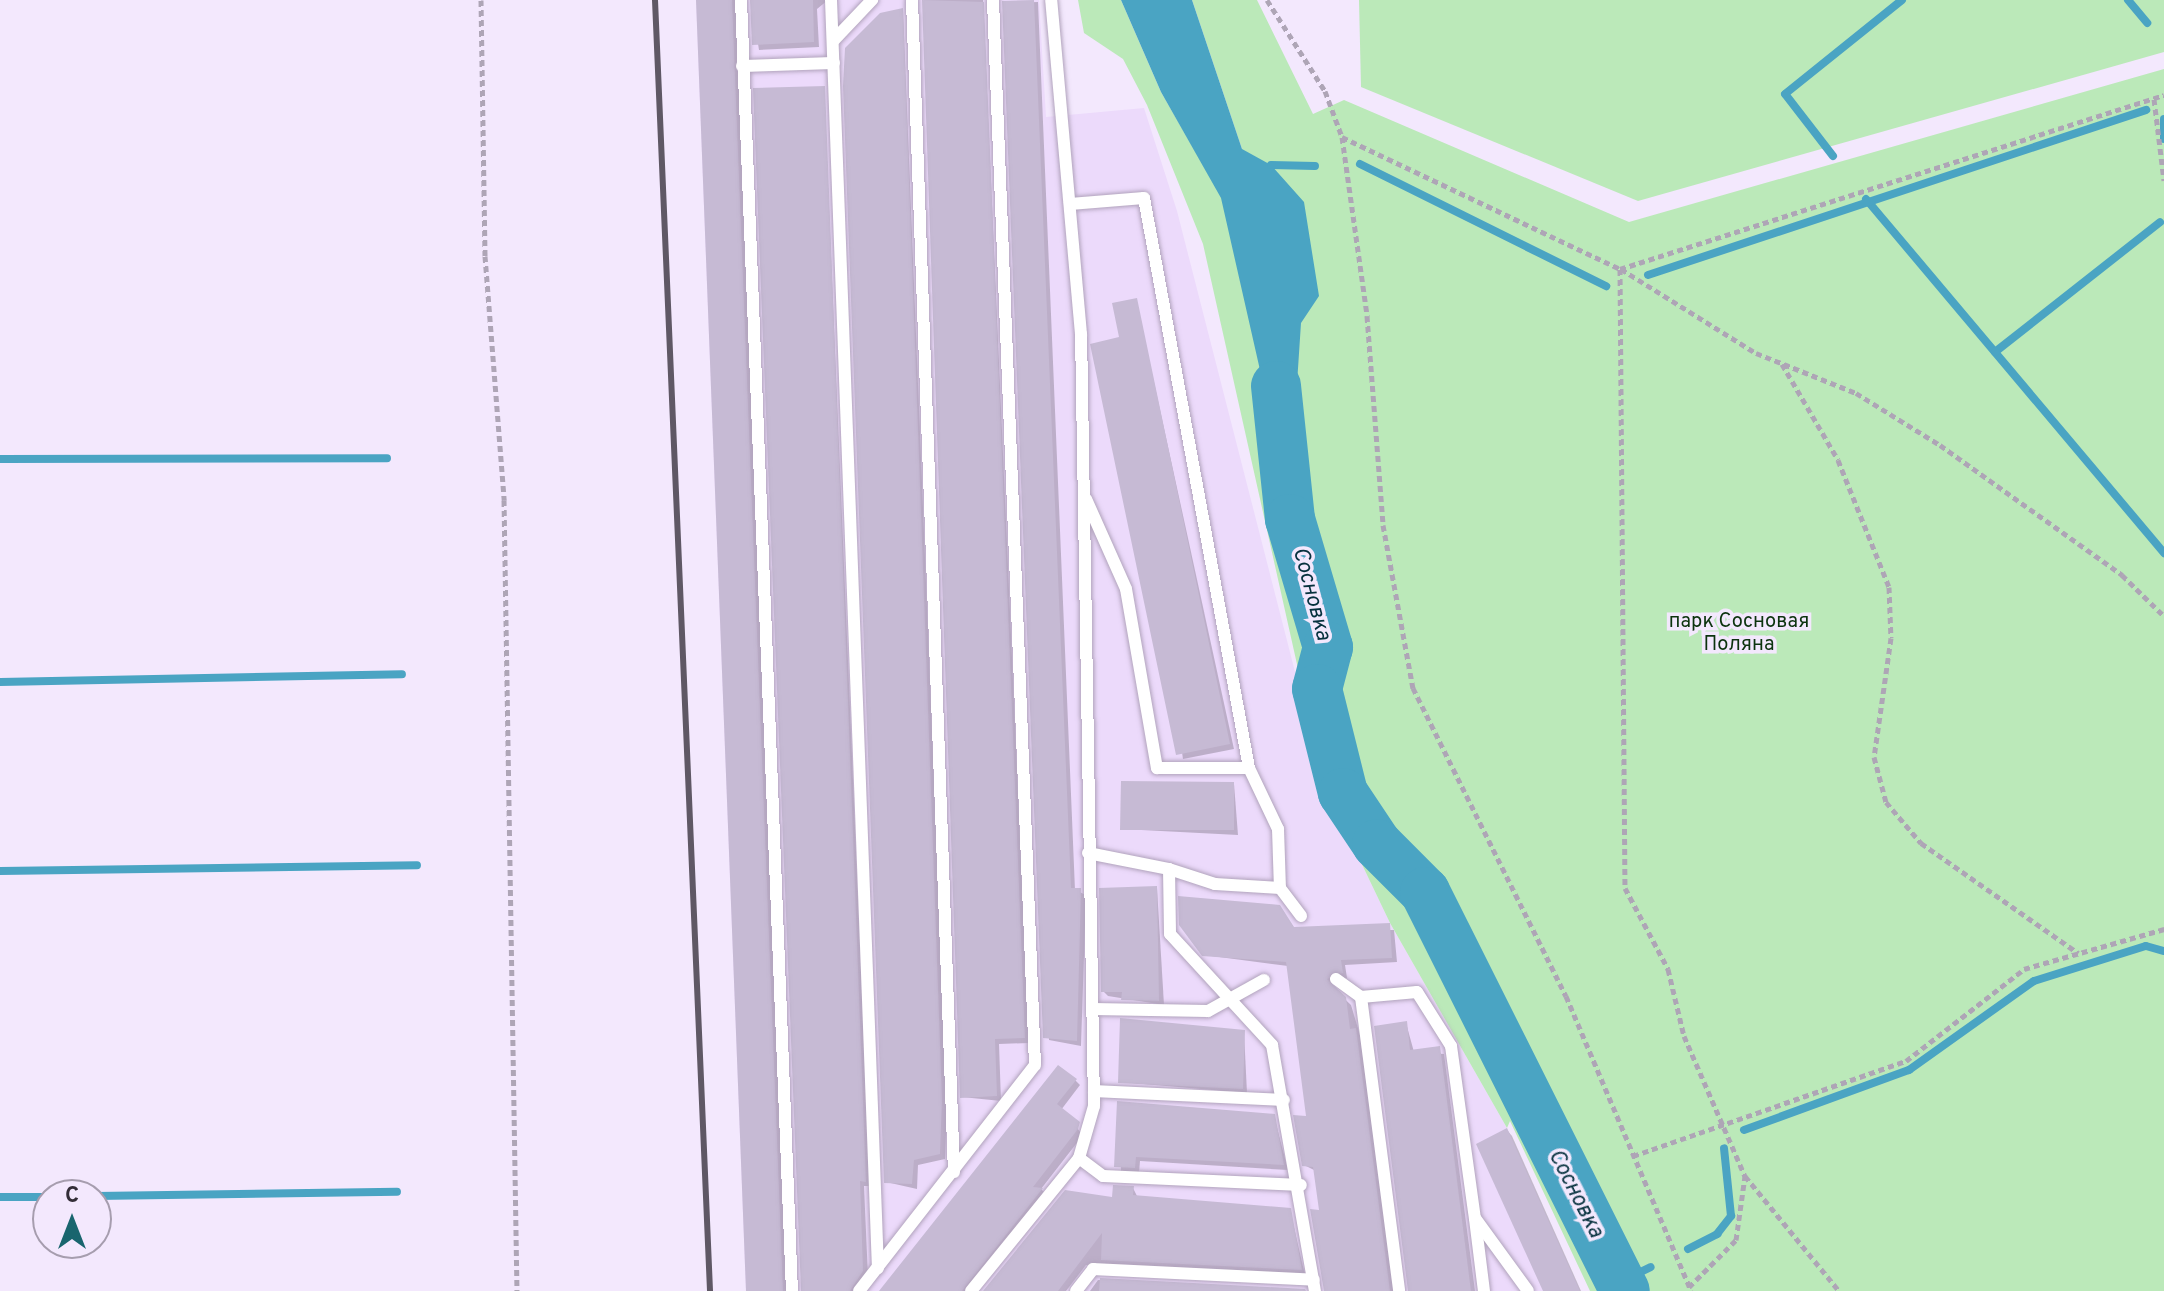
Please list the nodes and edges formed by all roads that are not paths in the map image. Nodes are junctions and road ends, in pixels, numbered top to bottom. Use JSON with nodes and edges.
{"nodes":[{"id":1,"x":741,"y":0,"type":"edge"},
{"id":2,"x":831,"y":0,"type":"edge"},
{"id":3,"x":872,"y":0,"type":"edge"},
{"id":4,"x":912,"y":0,"type":"edge"},
{"id":5,"x":993,"y":0,"type":"edge"},
{"id":6,"x":1051,"y":0,"type":"edge"},
{"id":7,"x":833,"y":41,"type":"junction"},
{"id":8,"x":834,"y":63,"type":"junction"},
{"id":9,"x":742,"y":66,"type":"junction"},
{"id":10,"x":1070,"y":204,"type":"junction"},
{"id":11,"x":1083,"y":493,"type":"junction"},
{"id":12,"x":1249,"y":768,"type":"junction"},
{"id":13,"x":1088,"y":853,"type":"junction"},
{"id":14,"x":1169,"y":869,"type":"junction"},
{"id":15,"x":1280,"y":888,"type":"junction"},
{"id":16,"x":1301,"y":916,"type":"dead end"},
{"id":17,"x":1336,"y":979,"type":"dead end"},
{"id":18,"x":1264,"y":980,"type":"dead end"},
{"id":19,"x":1228,"y":997,"type":"junction"},
{"id":20,"x":1361,"y":997,"type":"junction"},
{"id":21,"x":1093,"y":1009,"type":"junction"},
{"id":22,"x":1094,"y":1091,"type":"junction"},
{"id":23,"x":1284,"y":1100,"type":"junction"},
{"id":24,"x":1079,"y":1158,"type":"junction"},
{"id":25,"x":954,"y":1172,"type":"junction"},
{"id":26,"x":1301,"y":1185,"type":"junction"},
{"id":27,"x":1475,"y":1218,"type":"junction"},
{"id":28,"x":878,"y":1268,"type":"junction"},
{"id":29,"x":1314,"y":1286,"type":"edge"},
{"id":30,"x":792,"y":1291,"type":"edge"},
{"id":31,"x":859,"y":1291,"type":"edge"},
{"id":32,"x":971,"y":1291,"type":"edge"},
{"id":33,"x":1076,"y":1291,"type":"edge"},
{"id":34,"x":1399,"y":1291,"type":"edge"},
{"id":35,"x":1484,"y":1291,"type":"edge"},
{"id":36,"x":1528,"y":1291,"type":"edge"}],
"edges":[{"from":1,"to":9,"type":"lane"},
{"from":2,"to":7,"type":"lane"},
{"from":3,"to":7,"type":"lane"},
{"from":4,"to":25,"type":"lane"},
{"from":5,"to":25,"type":"lane"},
{"from":6,"to":10,"type":"lane"},
{"from":7,"to":8,"type":"lane"},
{"from":8,"to":9,"type":"lane"},
{"from":8,"to":28,"type":"lane"},
{"from":9,"to":30,"type":"lane"},
{"from":10,"to":11,"type":"lane"},
{"from":10,"to":12,"type":"lane"},
{"from":11,"to":12,"type":"lane"},
{"from":11,"to":13,"type":"lane"},
{"from":12,"to":15,"type":"lane"},
{"from":13,"to":14,"type":"lane"},
{"from":13,"to":21,"type":"lane"},
{"from":14,"to":15,"type":"lane"},
{"from":14,"to":19,"type":"lane"},
{"from":15,"to":16,"type":"lane"},
{"from":17,"to":20,"type":"lane"},
{"from":18,"to":19,"type":"lane"},
{"from":19,"to":21,"type":"lane"},
{"from":19,"to":23,"type":"lane"},
{"from":20,"to":27,"type":"lane"},
{"from":20,"to":34,"type":"lane"},
{"from":21,"to":22,"type":"lane"},
{"from":22,"to":23,"type":"lane"},
{"from":22,"to":24,"type":"lane"},
{"from":23,"to":26,"type":"lane"},
{"from":24,"to":26,"type":"lane"},
{"from":24,"to":32,"type":"lane"},
{"from":25,"to":28,"type":"lane"},
{"from":26,"to":29,"type":"lane"},
{"from":27,"to":35,"type":"lane"},
{"from":27,"to":36,"type":"lane"},
{"from":28,"to":31,"type":"lane"},
{"from":29,"to":33,"type":"lane"}]}
